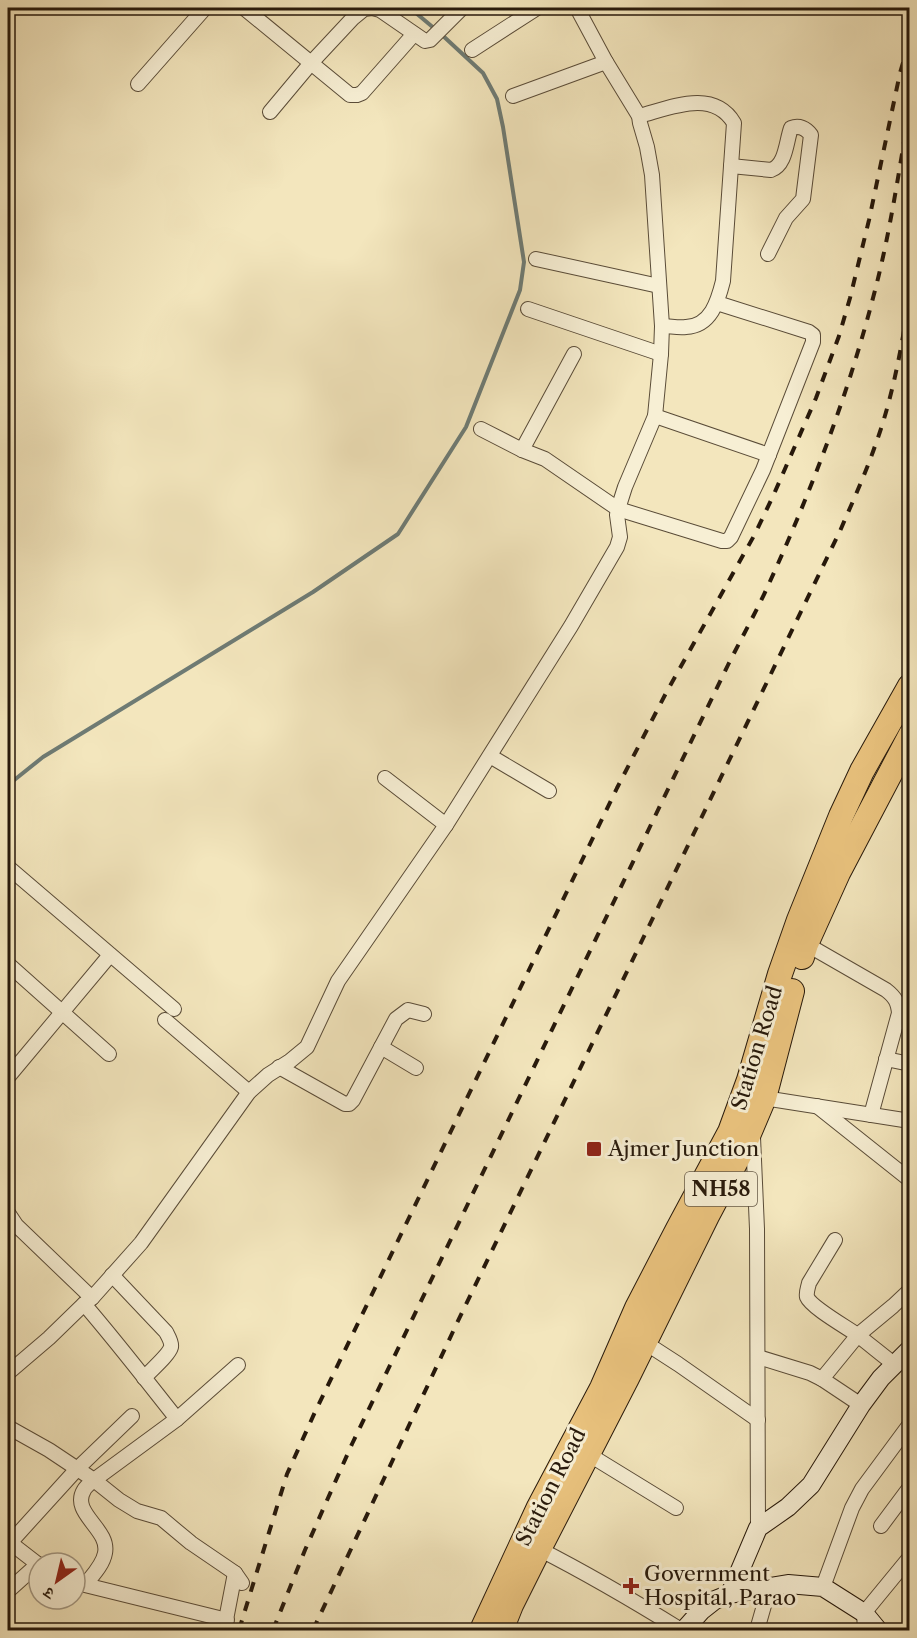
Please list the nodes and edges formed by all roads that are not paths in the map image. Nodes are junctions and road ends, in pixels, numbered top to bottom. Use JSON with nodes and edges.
{"nodes":[{"id":1,"x":205,"y":8,"type":"edge"},
{"id":2,"x":244,"y":8,"type":"edge"},
{"id":3,"x":462,"y":8,"type":"edge"},
{"id":4,"x":537,"y":8,"type":"edge"},
{"id":5,"x":577,"y":8,"type":"edge"},
{"id":6,"x":414,"y":34,"type":"junction"},
{"id":7,"x":472,"y":50,"type":"dead end"},
{"id":8,"x":606,"y":62,"type":"junction"},
{"id":9,"x":311,"y":63,"type":"junction"},
{"id":10,"x":138,"y":84,"type":"dead end"},
{"id":11,"x":513,"y":96,"type":"dead end"},
{"id":12,"x":270,"y":112,"type":"dead end"},
{"id":13,"x":639,"y":116,"type":"junction"},
{"id":14,"x":731,"y":166,"type":"junction"},
{"id":15,"x":768,"y":254,"type":"dead end"},
{"id":16,"x":536,"y":259,"type":"dead end"},
{"id":17,"x":659,"y":286,"type":"junction"},
{"id":18,"x":717,"y":303,"type":"junction"},
{"id":19,"x":528,"y":309,"type":"dead end"},
{"id":20,"x":662,"y":326,"type":"junction"},
{"id":21,"x":574,"y":354,"type":"dead end"},
{"id":22,"x":662,"y":354,"type":"junction"},
{"id":23,"x":655,"y":416,"type":"junction"},
{"id":24,"x":480,"y":429,"type":"dead end"},
{"id":25,"x":522,"y":450,"type":"junction"},
{"id":26,"x":769,"y":455,"type":"junction"},
{"id":27,"x":618,"y":509,"type":"junction"},
{"id":28,"x":909,"y":686,"type":"edge"},
{"id":29,"x":909,"y":701,"type":"edge"},
{"id":30,"x":909,"y":733,"type":"edge"},
{"id":31,"x":490,"y":756,"type":"junction"},
{"id":32,"x":385,"y":778,"type":"dead end"},
{"id":33,"x":549,"y":791,"type":"dead end"},
{"id":34,"x":446,"y":825,"type":"junction"},
{"id":35,"x":8,"y":867,"type":"edge"},
{"id":36,"x":806,"y":944,"type":"junction"},
{"id":37,"x":110,"y":955,"type":"junction"},
{"id":38,"x":8,"y":964,"type":"edge"},
{"id":39,"x":63,"y":1012,"type":"junction"},
{"id":40,"x":424,"y":1014,"type":"dead end"},
{"id":41,"x":381,"y":1047,"type":"junction"},
{"id":42,"x":110,"y":1054,"type":"dead end"},
{"id":43,"x":886,"y":1059,"type":"junction"},
{"id":44,"x":909,"y":1064,"type":"edge"},
{"id":45,"x":279,"y":1068,"type":"junction"},
{"id":46,"x":416,"y":1068,"type":"dead end"},
{"id":47,"x":10,"y":1070,"type":"edge"},
{"id":48,"x":249,"y":1092,"type":"junction"},
{"id":49,"x":764,"y":1098,"type":"junction"},
{"id":50,"x":817,"y":1106,"type":"junction"},
{"id":51,"x":871,"y":1115,"type":"junction"},
{"id":52,"x":909,"y":1121,"type":"edge"},
{"id":53,"x":752,"y":1126,"type":"junction"},
{"id":54,"x":909,"y":1161,"type":"edge"},
{"id":55,"x":906,"y":1177,"type":"edge"},
{"id":56,"x":8,"y":1213,"type":"edge"},
{"id":57,"x":12,"y":1228,"type":"edge"},
{"id":58,"x":835,"y":1240,"type":"dead end"},
{"id":59,"x":112,"y":1275,"type":"junction"},
{"id":60,"x":909,"y":1290,"type":"edge"},
{"id":61,"x":88,"y":1301,"type":"junction"},
{"id":62,"x":858,"y":1335,"type":"junction"},
{"id":63,"x":644,"y":1342,"type":"junction"},
{"id":64,"x":909,"y":1349,"type":"edge"},
{"id":65,"x":758,"y":1357,"type":"junction"},
{"id":66,"x":894,"y":1364,"type":"junction"},
{"id":67,"x":238,"y":1365,"type":"dead end"},
{"id":68,"x":8,"y":1373,"type":"edge"},
{"id":69,"x":144,"y":1378,"type":"junction"},
{"id":70,"x":822,"y":1379,"type":"junction"},
{"id":71,"x":861,"y":1405,"type":"junction"},
{"id":72,"x":132,"y":1416,"type":"dead end"},
{"id":73,"x":177,"y":1419,"type":"junction"},
{"id":74,"x":758,"y":1420,"type":"junction"},
{"id":75,"x":909,"y":1424,"type":"edge"},
{"id":76,"x":8,"y":1427,"type":"edge"},
{"id":77,"x":588,"y":1454,"type":"junction"},
{"id":78,"x":77,"y":1469,"type":"junction"},
{"id":79,"x":93,"y":1480,"type":"junction"},
{"id":80,"x":909,"y":1487,"type":"edge"},
{"id":81,"x":676,"y":1508,"type":"dead end"},
{"id":82,"x":881,"y":1526,"type":"dead end"},
{"id":83,"x":758,"y":1528,"type":"junction"},
{"id":84,"x":8,"y":1543,"type":"edge"},
{"id":85,"x":539,"y":1549,"type":"junction"},
{"id":86,"x":27,"y":1556,"type":"edge"},
{"id":87,"x":909,"y":1557,"type":"edge"},
{"id":88,"x":27,"y":1574,"type":"edge"},
{"id":89,"x":87,"y":1576,"type":"edge"},
{"id":90,"x":87,"y":1585,"type":"edge"},
{"id":91,"x":823,"y":1587,"type":"junction"},
{"id":92,"x":769,"y":1588,"type":"junction"},
{"id":93,"x":8,"y":1591,"type":"edge"},
{"id":94,"x":730,"y":1594,"type":"junction"},
{"id":95,"x":864,"y":1622,"type":"edge"},
{"id":96,"x":226,"y":1625,"type":"edge"},
{"id":97,"x":482,"y":1630,"type":"edge"},
{"id":98,"x":489,"y":1630,"type":"edge"},
{"id":99,"x":496,"y":1630,"type":"edge"},
{"id":100,"x":501,"y":1630,"type":"edge"},
{"id":101,"x":682,"y":1630,"type":"edge"},
{"id":102,"x":757,"y":1630,"type":"edge"},
{"id":103,"x":878,"y":1630,"type":"edge"}],
"edges":[{"from":1,"to":10,"type":"street"},
{"from":2,"to":9,"type":"street"},
{"from":3,"to":6,"type":"street"},
{"from":4,"to":7,"type":"street"},
{"from":5,"to":8,"type":"street"},
{"from":6,"to":9,"type":"street"},
{"from":6,"to":9,"type":"street"},
{"from":8,"to":11,"type":"street"},
{"from":8,"to":13,"type":"street"},
{"from":9,"to":12,"type":"street"},
{"from":13,"to":14,"type":"street"},
{"from":13,"to":17,"type":"street"},
{"from":14,"to":15,"type":"street"},
{"from":14,"to":18,"type":"street"},
{"from":16,"to":17,"type":"street"},
{"from":17,"to":20,"type":"street"},
{"from":18,"to":20,"type":"street"},
{"from":18,"to":26,"type":"street"},
{"from":19,"to":22,"type":"street"},
{"from":20,"to":22,"type":"street"},
{"from":21,"to":25,"type":"street"},
{"from":22,"to":23,"type":"street"},
{"from":23,"to":26,"type":"street"},
{"from":23,"to":27,"type":"street"},
{"from":24,"to":25,"type":"street"},
{"from":25,"to":27,"type":"street"},
{"from":26,"to":27,"type":"street"},
{"from":27,"to":31,"type":"street"},
{"from":28,"to":97,"type":"highway","name":"Station Road","number":"NH58"},
{"from":29,"to":98,"type":"highway"},
{"from":30,"to":36,"type":"highway","name":"Station Road","number":"NH58"},
{"from":30,"to":99,"type":"highway"},
{"from":31,"to":33,"type":"street"},
{"from":31,"to":34,"type":"street"},
{"from":32,"to":34,"type":"street"},
{"from":34,"to":45,"type":"street"},
{"from":35,"to":37,"type":"street"},
{"from":36,"to":43,"type":"street"},
{"from":36,"to":49,"type":"highway","name":"Station Road","number":"NH58"},
{"from":37,"to":39,"type":"street"},
{"from":37,"to":48,"type":"street"},
{"from":38,"to":39,"type":"street"},
{"from":39,"to":42,"type":"street"},
{"from":39,"to":47,"type":"street"},
{"from":40,"to":41,"type":"street"},
{"from":41,"to":45,"type":"street"},
{"from":41,"to":46,"type":"street"},
{"from":43,"to":44,"type":"street"},
{"from":43,"to":51,"type":"street"},
{"from":45,"to":48,"type":"street"},
{"from":48,"to":59,"type":"street"},
{"from":49,"to":50,"type":"street"},
{"from":49,"to":53,"type":"highway","name":"Station Road","number":"NH58"},
{"from":50,"to":51,"type":"street"},
{"from":50,"to":55,"type":"street"},
{"from":51,"to":52,"type":"street"},
{"from":53,"to":63,"type":"highway","name":"Station Road","number":"NH58"},
{"from":53,"to":65,"type":"street"},
{"from":54,"to":55,"type":"street"},
{"from":56,"to":57,"type":"street"},
{"from":57,"to":61,"type":"street"},
{"from":58,"to":62,"type":"street"},
{"from":59,"to":61,"type":"street"},
{"from":59,"to":69,"type":"street"},
{"from":60,"to":62,"type":"street"},
{"from":61,"to":68,"type":"street"},
{"from":61,"to":69,"type":"street"},
{"from":62,"to":66,"type":"street"},
{"from":62,"to":70,"type":"street"},
{"from":63,"to":74,"type":"street"},
{"from":63,"to":77,"type":"highway","name":"Station Road","number":"NH58"},
{"from":64,"to":66,"type":"street"},
{"from":65,"to":70,"type":"street"},
{"from":65,"to":74,"type":"street"},
{"from":66,"to":71,"type":"street"},
{"from":67,"to":73,"type":"street"},
{"from":69,"to":73,"type":"street"},
{"from":70,"to":71,"type":"street"},
{"from":71,"to":83,"type":"street"},
{"from":72,"to":78,"type":"street"},
{"from":73,"to":79,"type":"street"},
{"from":74,"to":83,"type":"street"},
{"from":75,"to":91,"type":"street"},
{"from":76,"to":78,"type":"street"},
{"from":77,"to":81,"type":"street"},
{"from":77,"to":85,"type":"highway","name":"Station Road","number":"NH58"},
{"from":78,"to":79,"type":"street"},
{"from":78,"to":84,"type":"street"},
{"from":79,"to":89,"type":"street"},
{"from":79,"to":96,"type":"street"},
{"from":80,"to":82,"type":"street"},
{"from":83,"to":94,"type":"street"},
{"from":84,"to":86,"type":"street"},
{"from":85,"to":100,"type":"highway","name":"Station Road","number":"NH58"},
{"from":85,"to":101,"type":"street"},
{"from":87,"to":95,"type":"street"},
{"from":88,"to":93,"type":"street"},
{"from":90,"to":96,"type":"street"},
{"from":91,"to":92,"type":"street"},
{"from":91,"to":95,"type":"street"},
{"from":92,"to":94,"type":"street"},
{"from":92,"to":102,"type":"street"},
{"from":94,"to":101,"type":"street"},
{"from":95,"to":103,"type":"street"}]}
